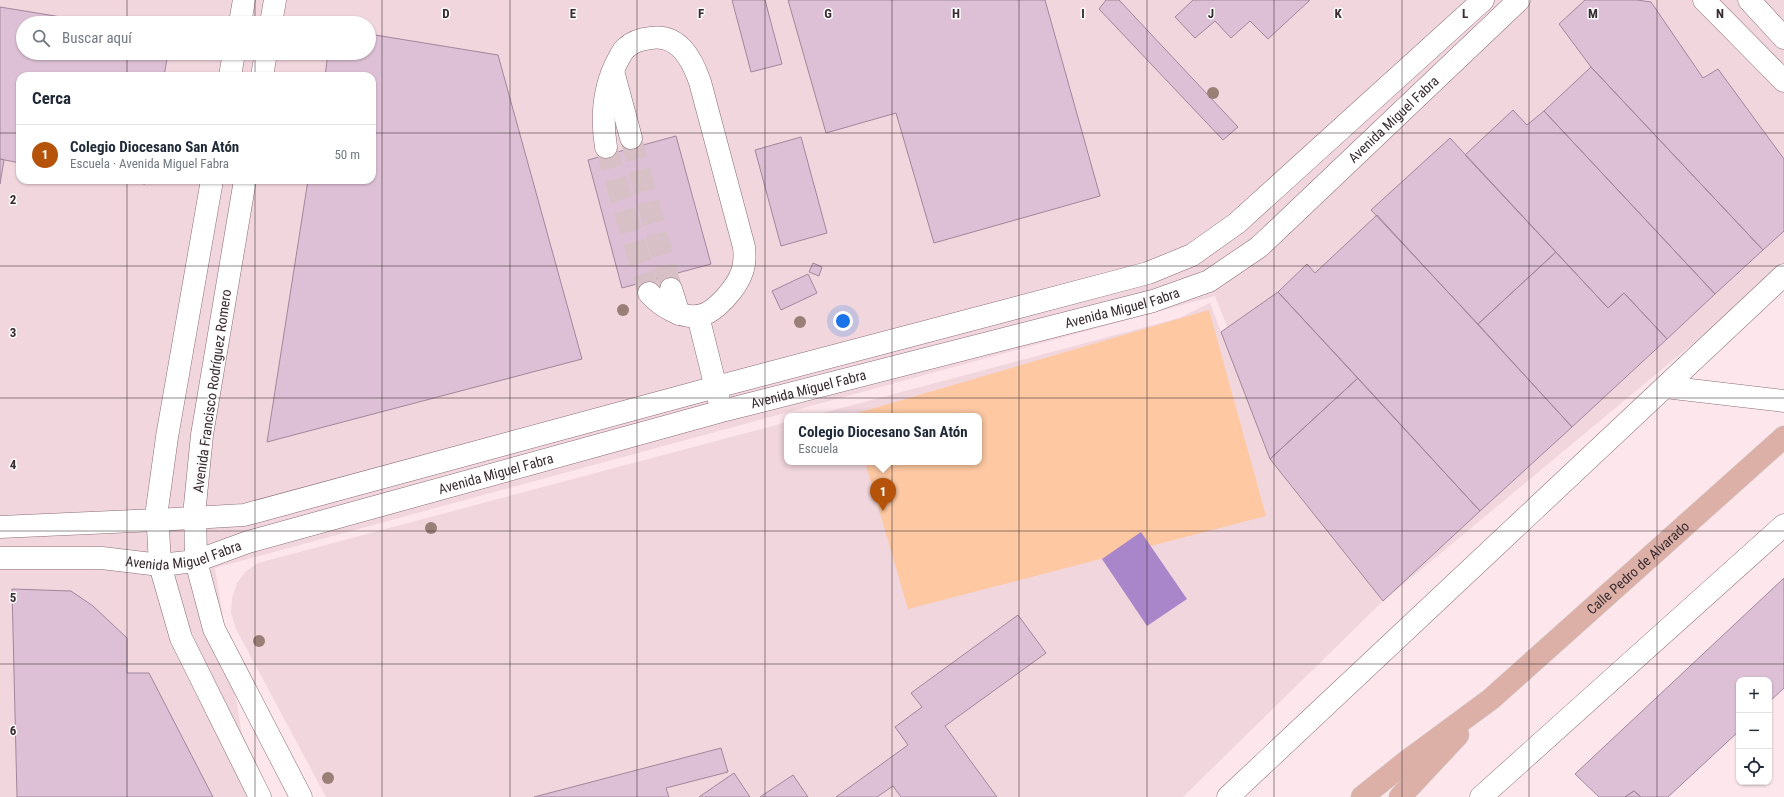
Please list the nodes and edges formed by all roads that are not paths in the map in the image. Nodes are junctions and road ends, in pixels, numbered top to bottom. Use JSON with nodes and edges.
{"nodes":[{"id":1,"x":244,"y":0,"type":"edge"},
{"id":2,"x":275,"y":0,"type":"edge"},
{"id":3,"x":1483,"y":0,"type":"edge"},
{"id":4,"x":1519,"y":0,"type":"edge"},
{"id":5,"x":1704,"y":0,"type":"edge"},
{"id":6,"x":1750,"y":0,"type":"edge"},
{"id":7,"x":241,"y":16,"type":"edge"},
{"id":8,"x":272,"y":16,"type":"edge"},
{"id":9,"x":1784,"y":38,"type":"edge"},
{"id":10,"x":1784,"y":45,"type":"edge"},
{"id":11,"x":233,"y":60,"type":"edge"},
{"id":12,"x":265,"y":60,"type":"edge"},
{"id":13,"x":1765,"y":63,"type":"junction"},
{"id":14,"x":613,"y":70,"type":"junction"},
{"id":15,"x":231,"y":72,"type":"edge"},
{"id":16,"x":263,"y":72,"type":"edge"},
{"id":17,"x":1784,"y":82,"type":"edge"},
{"id":18,"x":631,"y":138,"type":"tunnel mouth"},
{"id":19,"x":606,"y":147,"type":"tunnel mouth"},
{"id":20,"x":211,"y":184,"type":"edge"},
{"id":21,"x":244,"y":184,"type":"edge"},
{"id":22,"x":1784,"y":275,"type":"edge"},
{"id":23,"x":672,"y":288,"type":"tunnel mouth"},
{"id":24,"x":649,"y":293,"type":"tunnel mouth"},
{"id":25,"x":688,"y":315,"type":"junction"},
{"id":26,"x":716,"y":387,"type":"junction"},
{"id":27,"x":1665,"y":387,"type":"junction"},
{"id":28,"x":1784,"y":401,"type":"edge"},
{"id":29,"x":722,"y":411,"type":"junction"},
{"id":30,"x":1784,"y":437,"type":"edge"},
{"id":31,"x":196,"y":517,"type":"junction"},
{"id":32,"x":157,"y":520,"type":"junction"},
{"id":33,"x":1784,"y":525,"type":"edge"},
{"id":34,"x":0,"y":527,"type":"edge"},
{"id":35,"x":0,"y":558,"type":"edge"},
{"id":36,"x":196,"y":561,"type":"junction"},
{"id":37,"x":160,"y":565,"type":"junction"},
{"id":38,"x":1491,"y":699,"type":"junction"},
{"id":39,"x":260,"y":797,"type":"edge"},
{"id":40,"x":301,"y":797,"type":"edge"},
{"id":41,"x":1228,"y":797,"type":"edge"},
{"id":42,"x":1362,"y":797,"type":"edge"},
{"id":43,"x":1400,"y":797,"type":"edge"},
{"id":44,"x":1481,"y":797,"type":"edge"}],
"edges":[{"from":1,"to":7,"type":"street"},
{"from":2,"to":8,"type":"street"},
{"from":3,"to":26,"type":"street","name":"Avenida Miguel Fabra"},
{"from":4,"to":29,"type":"street","name":"Avenida Miguel Fabra"},
{"from":5,"to":13,"type":"street"},
{"from":6,"to":9,"type":"street"},
{"from":10,"to":13,"type":"street"},
{"from":11,"to":15,"type":"street"},
{"from":12,"to":16,"type":"street"},
{"from":13,"to":17,"type":"street"},
{"from":14,"to":18,"type":"street"},
{"from":14,"to":19,"type":"street"},
{"from":14,"to":25,"type":"street"},
{"from":20,"to":32,"type":"street"},
{"from":21,"to":31,"type":"street","name":"Avenida Francisco Rodríguez Romero"},
{"from":22,"to":27,"type":"street"},
{"from":23,"to":25,"type":"street"},
{"from":24,"to":25,"type":"street"},
{"from":25,"to":26,"type":"street"},
{"from":26,"to":29,"type":"street"},
{"from":26,"to":31,"type":"street","name":"Avenida Miguel Fabra"},
{"from":27,"to":28,"type":"street"},
{"from":27,"to":41,"type":"street"},
{"from":29,"to":36,"type":"street","name":"Avenida Miguel Fabra"},
{"from":30,"to":38,"type":"main road","name":"Calle Pedro de Alvarado"},
{"from":31,"to":32,"type":"street","name":"Avenida Miguel Fabra"},
{"from":31,"to":36,"type":"street","name":"Avenida Francisco Rodríguez Romero"},
{"from":32,"to":34,"type":"street","name":"Avenida Miguel Fabra"},
{"from":32,"to":37,"type":"street"},
{"from":33,"to":44,"type":"street"},
{"from":35,"to":37,"type":"street","name":"Avenida Miguel Fabra"},
{"from":36,"to":37,"type":"street","name":"Avenida Miguel Fabra"},
{"from":36,"to":40,"type":"street","name":"Avenida Francisco Rodríguez Romero"},
{"from":37,"to":39,"type":"street"},
{"from":38,"to":42,"type":"main road","name":"Calle Pedro de Alvarado"},
{"from":38,"to":43,"type":"main road","name":"Calle Pedro de Alvarado"}]}
